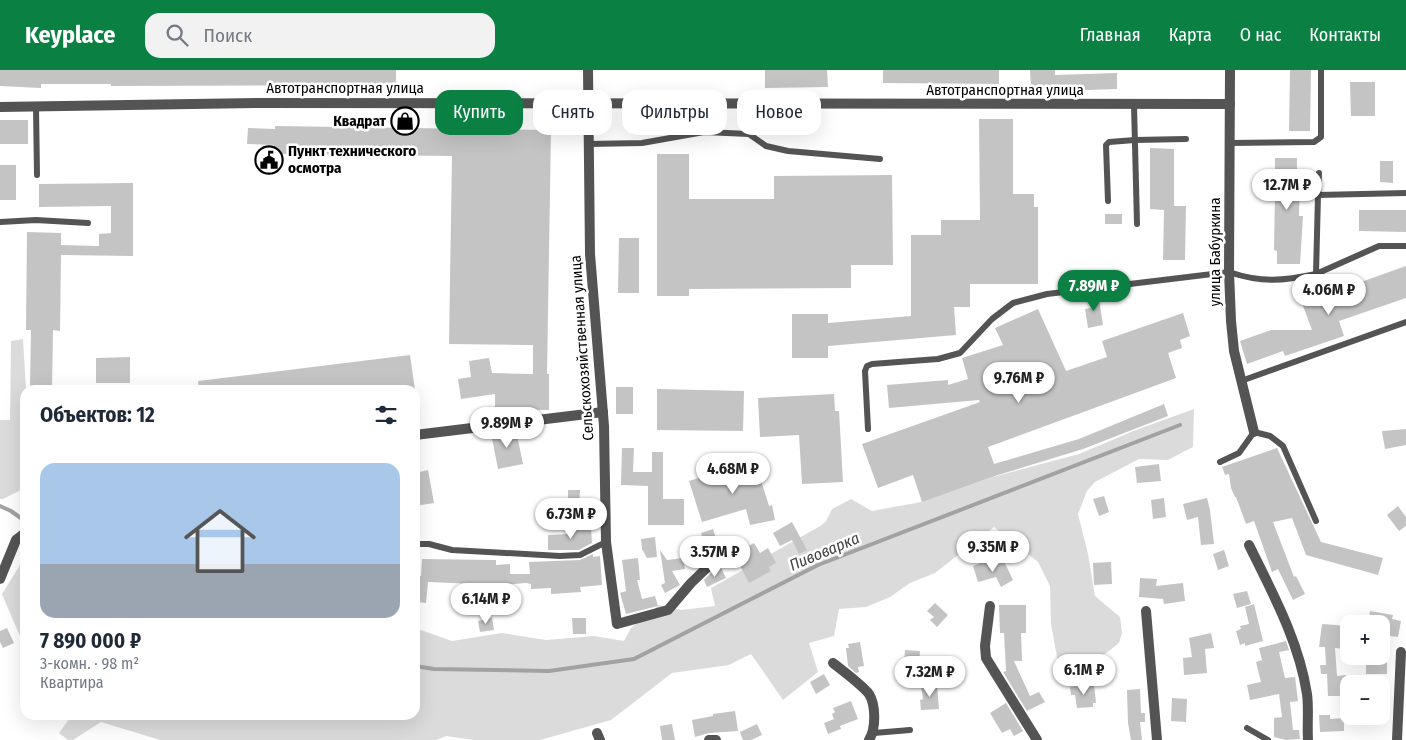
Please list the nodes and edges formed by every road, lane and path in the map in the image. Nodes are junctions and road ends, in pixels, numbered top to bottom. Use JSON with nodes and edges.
{"nodes":[{"id":1,"x":588,"y":70,"type":"edge"},
{"id":2,"x":1230,"y":70,"type":"edge"},
{"id":3,"x":1321,"y":70,"type":"edge"},
{"id":4,"x":588,"y":90,"type":"edge"},
{"id":5,"x":533,"y":104,"type":"edge"},
{"id":6,"x":612,"y":104,"type":"edge"},
{"id":7,"x":1230,"y":104,"type":"junction"},
{"id":8,"x":1134,"y":105,"type":"junction"},
{"id":9,"x":0,"y":107,"type":"edge"},
{"id":10,"x":36,"y":107,"type":"junction"},
{"id":11,"x":588,"y":135,"type":"edge"},
{"id":12,"x":1186,"y":139,"type":"dead end"},
{"id":13,"x":1135,"y":140,"type":"junction"},
{"id":14,"x":1230,"y":142,"type":"junction"},
{"id":15,"x":588,"y":144,"type":"junction"},
{"id":16,"x":880,"y":159,"type":"dead end"},
{"id":17,"x":1319,"y":173,"type":"dead end"},
{"id":18,"x":37,"y":175,"type":"dead end"},
{"id":19,"x":1406,"y":192,"type":"edge"},
{"id":20,"x":1318,"y":195,"type":"junction"},
{"id":21,"x":1108,"y":202,"type":"dead end"},
{"id":22,"x":0,"y":222,"type":"edge"},
{"id":23,"x":88,"y":224,"type":"dead end"},
{"id":24,"x":1137,"y":224,"type":"dead end"},
{"id":25,"x":1406,"y":246,"type":"edge"},
{"id":26,"x":1229,"y":272,"type":"junction"},
{"id":27,"x":1316,"y":274,"type":"junction"},
{"id":28,"x":1406,"y":322,"type":"edge"},
{"id":29,"x":1241,"y":381,"type":"junction"},
{"id":30,"x":602,"y":412,"type":"junction"},
{"id":31,"x":868,"y":429,"type":"dead end"},
{"id":32,"x":1254,"y":432,"type":"junction"},
{"id":33,"x":420,"y":434,"type":"edge"},
{"id":34,"x":1220,"y":462,"type":"dead end"},
{"id":35,"x":1316,"y":521,"type":"dead end"},
{"id":36,"x":20,"y":537,"type":"edge"},
{"id":37,"x":606,"y":542,"type":"junction"},
{"id":38,"x":420,"y":544,"type":"edge"},
{"id":39,"x":1249,"y":545,"type":"dead end"},
{"id":40,"x":714,"y":561,"type":"dead end"},
{"id":41,"x":0,"y":579,"type":"edge"},
{"id":42,"x":990,"y":606,"type":"dead end"},
{"id":43,"x":1146,"y":611,"type":"dead end"},
{"id":44,"x":1401,"y":652,"type":"dead end"},
{"id":45,"x":833,"y":662,"type":"dead end"},
{"id":46,"x":1247,"y":728,"type":"dead end"},
{"id":47,"x":910,"y":730,"type":"dead end"},
{"id":48,"x":871,"y":736,"type":"edge"},
{"id":49,"x":710,"y":740,"type":"edge"},
{"id":50,"x":716,"y":740,"type":"edge"},
{"id":51,"x":1037,"y":740,"type":"edge"},
{"id":52,"x":1157,"y":740,"type":"edge"},
{"id":53,"x":1268,"y":740,"type":"edge"},
{"id":54,"x":1308,"y":740,"type":"edge"},
{"id":55,"x":1397,"y":740,"type":"edge"}],
"edges":[{"from":1,"to":4,"type":"street","name":"Сельскохозяйственная улица"},
{"from":2,"to":7,"type":"street","name":"улица Бабуркина"},
{"from":3,"to":14,"type":"lane"},
{"from":5,"to":10,"type":"street","name":"Автотранспортная улица"},
{"from":6,"to":8,"type":"street","name":"Автотранспортная улица"},
{"from":7,"to":8,"type":"street","name":"Автотранспортная улица"},
{"from":7,"to":14,"type":"street","name":"улица Бабуркина"},
{"from":8,"to":13,"type":"lane"},
{"from":9,"to":10,"type":"street","name":"Автотранспортная улица"},
{"from":10,"to":18,"type":"lane"},
{"from":11,"to":15,"type":"street","name":"Сельскохозяйственная улица"},
{"from":12,"to":13,"type":"lane"},
{"from":13,"to":21,"type":"lane"},
{"from":13,"to":24,"type":"lane"},
{"from":14,"to":26,"type":"street","name":"улица Бабуркина"},
{"from":15,"to":16,"type":"lane"},
{"from":15,"to":30,"type":"street","name":"Сельскохозяйственная улица"},
{"from":17,"to":20,"type":"lane"},
{"from":19,"to":20,"type":"lane"},
{"from":20,"to":27,"type":"lane"},
{"from":22,"to":23,"type":"lane"},
{"from":25,"to":27,"type":"lane"},
{"from":26,"to":27,"type":"lane"},
{"from":26,"to":29,"type":"street","name":"улица Бабуркина"},
{"from":26,"to":31,"type":"lane"},
{"from":28,"to":29,"type":"lane"},
{"from":29,"to":32,"type":"street","name":"улица Бабуркина"},
{"from":30,"to":33,"type":"street"},
{"from":30,"to":37,"type":"street","name":"Сельскохозяйственная улица"},
{"from":32,"to":34,"type":"lane"},
{"from":32,"to":35,"type":"lane"},
{"from":36,"to":41,"type":"street"},
{"from":37,"to":38,"type":"lane"},
{"from":37,"to":40,"type":"street","name":"Сельскохозяйственная улица"},
{"from":39,"to":54,"type":"street"},
{"from":42,"to":51,"type":"street"},
{"from":43,"to":52,"type":"street"},
{"from":44,"to":55,"type":"street"},
{"from":45,"to":48,"type":"street"},
{"from":46,"to":53,"type":"lane"},
{"from":47,"to":48,"type":"lane"},
{"from":49,"to":50,"type":"street"}]}
